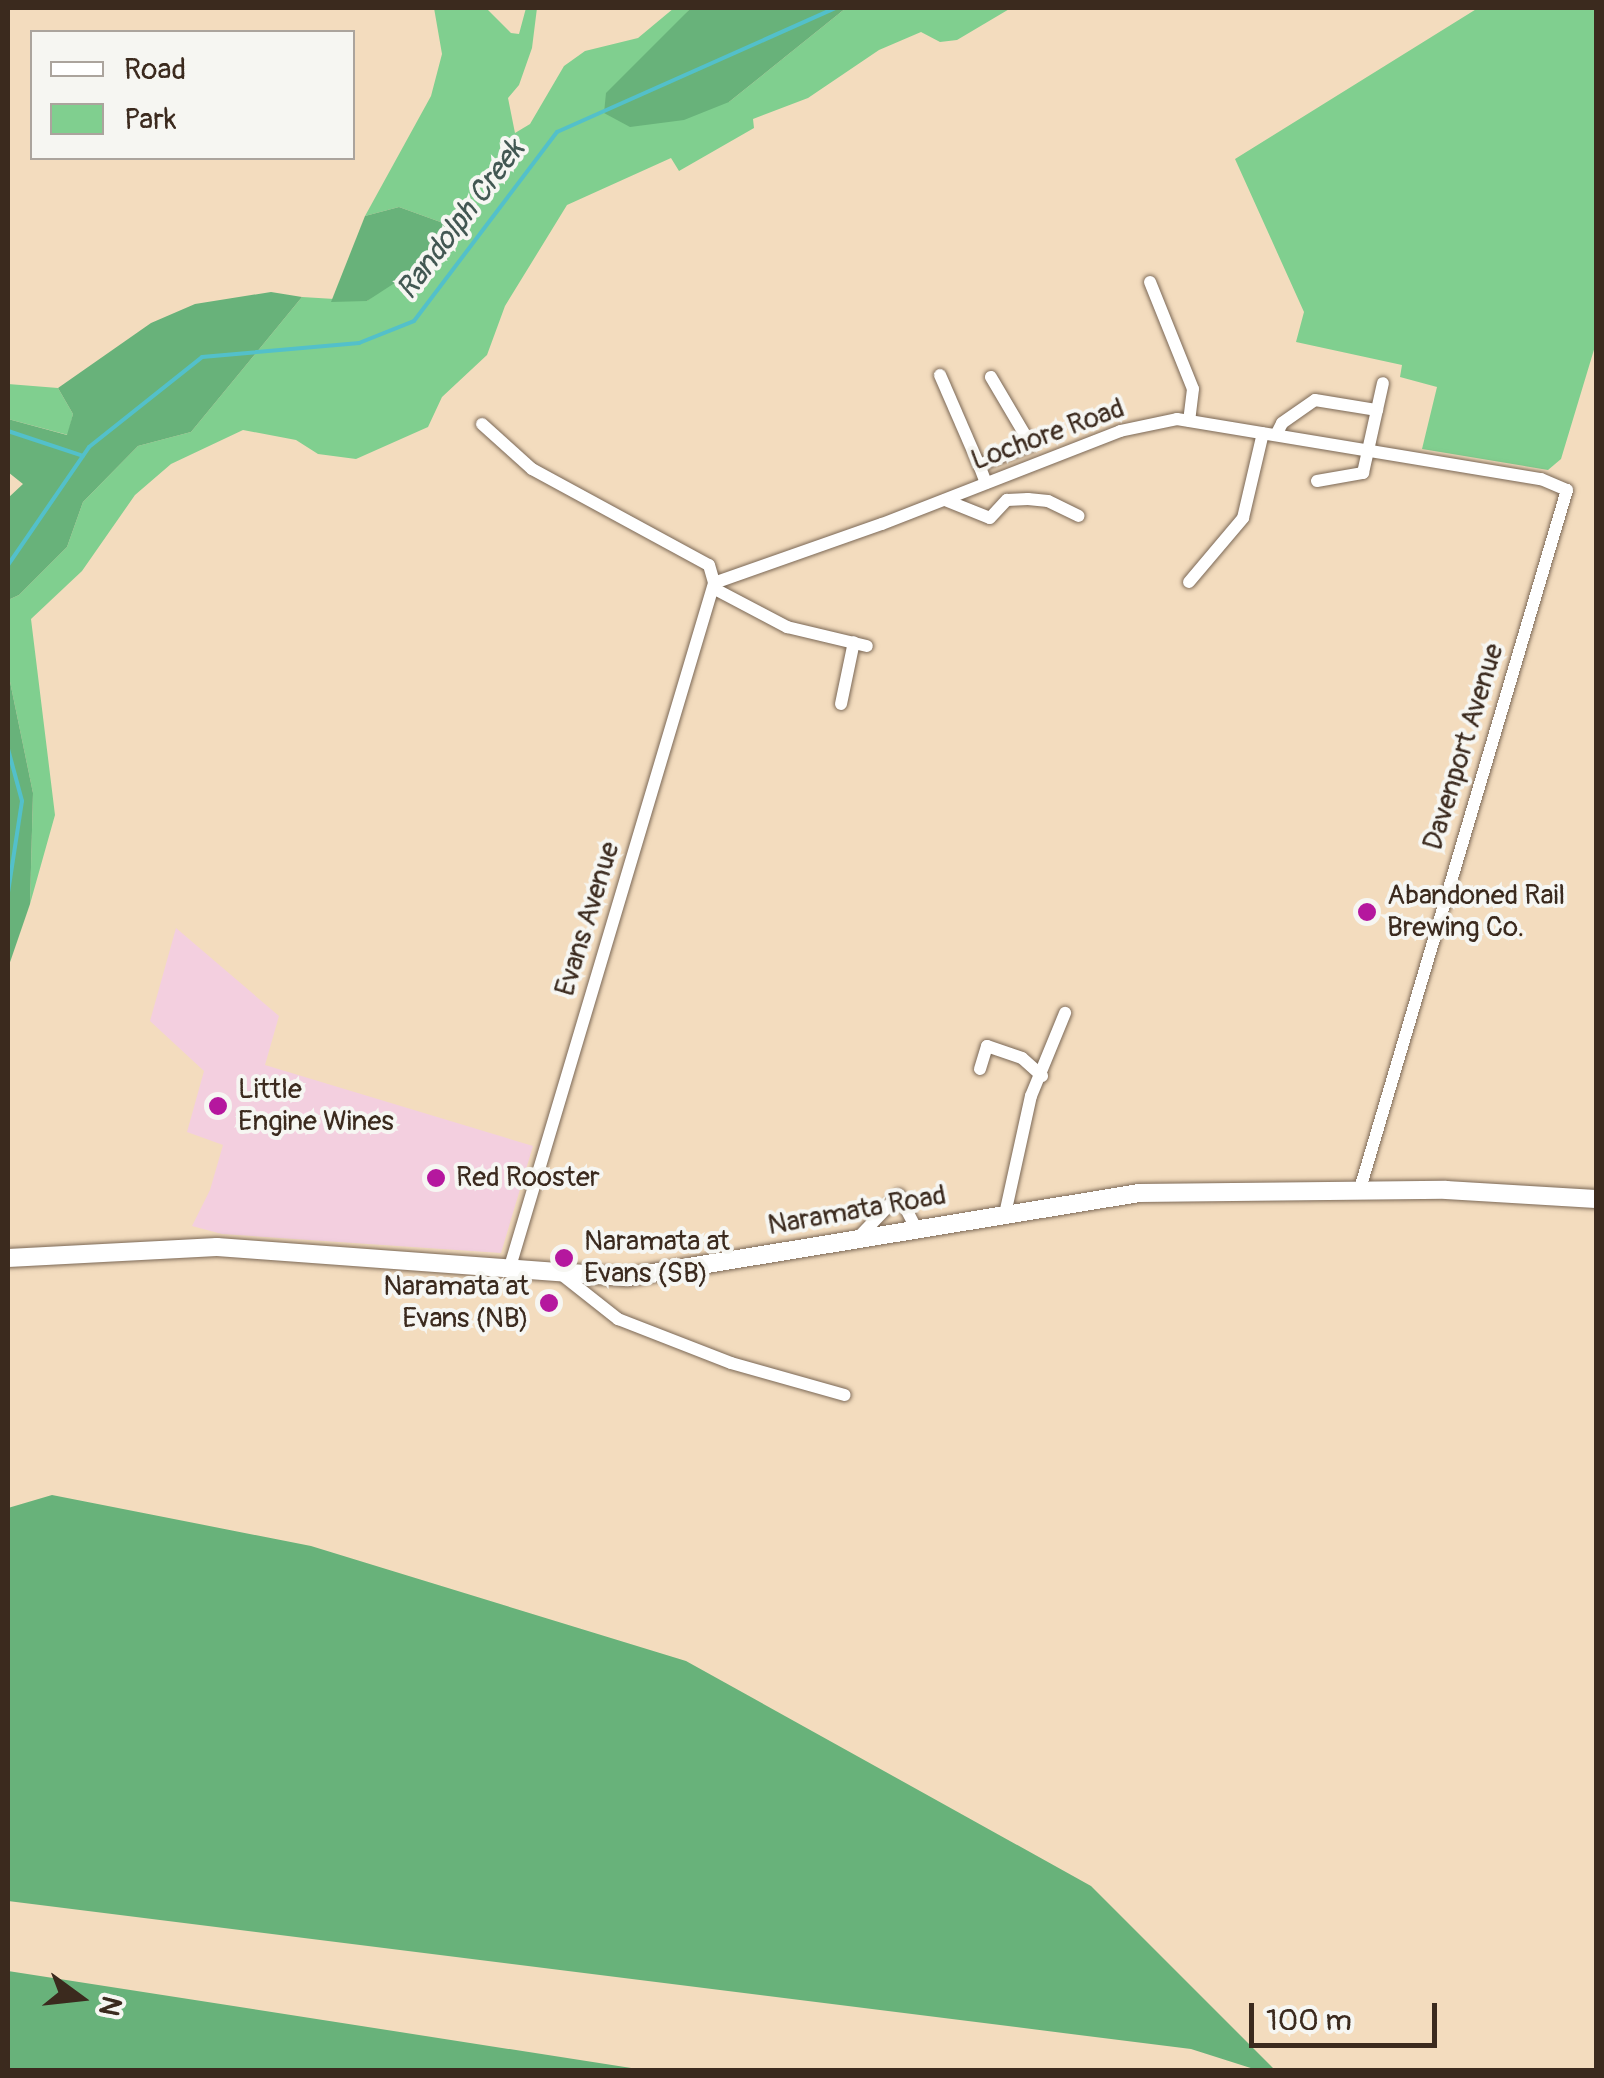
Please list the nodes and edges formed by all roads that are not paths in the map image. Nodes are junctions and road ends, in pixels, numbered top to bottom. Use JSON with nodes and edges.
{"nodes":[{"id":1,"x":1150,"y":282,"type":"dead end"},
{"id":2,"x":940,"y":375,"type":"dead end"},
{"id":3,"x":991,"y":377,"type":"dead end"},
{"id":4,"x":1383,"y":383,"type":"dead end"},
{"id":5,"x":1378,"y":410,"type":"junction"},
{"id":6,"x":1190,"y":421,"type":"junction"},
{"id":7,"x":482,"y":424,"type":"dead end"},
{"id":8,"x":1270,"y":434,"type":"junction"},
{"id":9,"x":1370,"y":450,"type":"junction"},
{"id":10,"x":979,"y":465,"type":"junction"},
{"id":11,"x":1317,"y":480,"type":"dead end"},
{"id":12,"x":986,"y":483,"type":"junction"},
{"id":13,"x":1567,"y":490,"type":"joint"},
{"id":14,"x":945,"y":500,"type":"junction"},
{"id":15,"x":1078,"y":516,"type":"dead end"},
{"id":16,"x":1189,"y":582,"type":"dead end"},
{"id":17,"x":714,"y":585,"type":"junction"},
{"id":18,"x":841,"y":704,"type":"dead end"},
{"id":19,"x":1065,"y":1013,"type":"dead end"},
{"id":20,"x":980,"y":1070,"type":"dead end"},
{"id":21,"x":1042,"y":1076,"type":"junction"},
{"id":22,"x":1359,"y":1192,"type":"junction"},
{"id":23,"x":1596,"y":1200,"type":"edge"},
{"id":24,"x":1005,"y":1214,"type":"junction"},
{"id":25,"x":916,"y":1229,"type":"junction"},
{"id":26,"x":856,"y":1239,"type":"junction"},
{"id":27,"x":8,"y":1258,"type":"edge"},
{"id":28,"x":509,"y":1270,"type":"junction"},
{"id":29,"x":562,"y":1274,"type":"junction"},
{"id":30,"x":845,"y":1395,"type":"dead end"}],
"edges":[{"from":1,"to":6,"type":"street"},
{"from":2,"to":10,"type":"street"},
{"from":3,"to":10,"type":"street"},
{"from":4,"to":5,"type":"street"},
{"from":5,"to":8,"type":"street"},
{"from":5,"to":9,"type":"street"},
{"from":6,"to":8,"type":"street","name":"Lochore Road"},
{"from":6,"to":12,"type":"street","name":"Lochore Road"},
{"from":7,"to":17,"type":"street"},
{"from":8,"to":9,"type":"street","name":"Lochore Road"},
{"from":8,"to":16,"type":"street"},
{"from":9,"to":11,"type":"street"},
{"from":9,"to":13,"type":"street","name":"Lochore Road"},
{"from":10,"to":12,"type":"street"},
{"from":12,"to":14,"type":"street","name":"Lochore Road"},
{"from":13,"to":22,"type":"street","name":"Davenport Avenue"},
{"from":14,"to":15,"type":"street"},
{"from":14,"to":17,"type":"street","name":"Lochore Road"},
{"from":17,"to":18,"type":"street"},
{"from":17,"to":28,"type":"street","name":"Evans Avenue"},
{"from":19,"to":21,"type":"street"},
{"from":20,"to":21,"type":"street"},
{"from":21,"to":24,"type":"street"},
{"from":22,"to":23,"type":"main road","name":"Naramata Road"},
{"from":22,"to":24,"type":"main road","name":"Naramata Road"},
{"from":24,"to":25,"type":"main road","name":"Naramata Road"},
{"from":25,"to":26,"type":"main road","name":"Naramata Road"},
{"from":25,"to":26,"type":"street"},
{"from":26,"to":29,"type":"main road","name":"Naramata Road"},
{"from":27,"to":28,"type":"main road","name":"Naramata Road"},
{"from":28,"to":29,"type":"main road","name":"Naramata Road"},
{"from":29,"to":30,"type":"street"}]}
